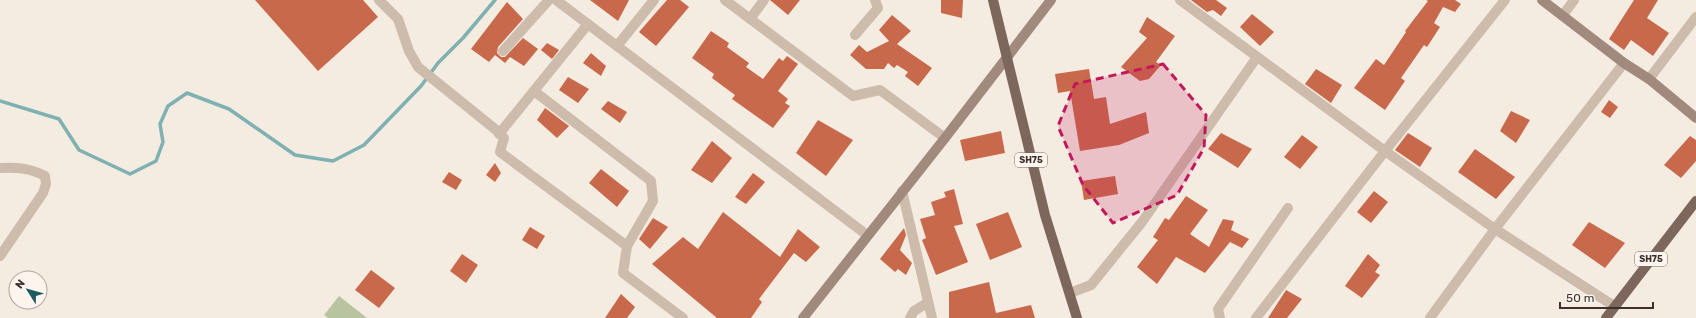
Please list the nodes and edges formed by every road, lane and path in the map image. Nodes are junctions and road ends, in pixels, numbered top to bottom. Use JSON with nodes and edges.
{"nodes":[{"id":1,"x":379,"y":0,"type":"edge"},
{"id":2,"x":549,"y":0,"type":"edge"},
{"id":3,"x":556,"y":0,"type":"edge"},
{"id":4,"x":654,"y":0,"type":"edge"},
{"id":5,"x":725,"y":0,"type":"edge"},
{"id":6,"x":764,"y":0,"type":"edge"},
{"id":7,"x":875,"y":0,"type":"edge"},
{"id":8,"x":993,"y":0,"type":"edge"},
{"id":9,"x":1051,"y":0,"type":"edge"},
{"id":10,"x":1180,"y":0,"type":"edge"},
{"id":11,"x":1505,"y":0,"type":"edge"},
{"id":12,"x":1542,"y":0,"type":"edge"},
{"id":13,"x":1574,"y":0,"type":"edge"},
{"id":14,"x":1563,"y":15,"type":"junction"},
{"id":15,"x":1696,"y":17,"type":"edge"},
{"id":16,"x":750,"y":19,"type":"junction"},
{"id":17,"x":588,"y":24,"type":"junction"},
{"id":18,"x":855,"y":35,"type":"dead end"},
{"id":19,"x":617,"y":46,"type":"junction"},
{"id":20,"x":503,"y":52,"type":"dead end"},
{"id":21,"x":1257,"y":57,"type":"junction"},
{"id":22,"x":1006,"y":58,"type":"junction"},
{"id":23,"x":1624,"y":63,"type":"junction"},
{"id":24,"x":1648,"y":79,"type":"junction"},
{"id":25,"x":534,"y":91,"type":"junction"},
{"id":26,"x":1696,"y":118,"type":"edge"},
{"id":27,"x":499,"y":134,"type":"junction"},
{"id":28,"x":945,"y":138,"type":"junction"},
{"id":29,"x":1385,"y":151,"type":"junction"},
{"id":30,"x":0,"y":168,"type":"edge"},
{"id":31,"x":902,"y":191,"type":"junction"},
{"id":32,"x":1696,"y":201,"type":"edge"},
{"id":33,"x":1288,"y":208,"type":"dead end"},
{"id":34,"x":1496,"y":229,"type":"junction"},
{"id":35,"x":867,"y":235,"type":"junction"},
{"id":36,"x":627,"y":246,"type":"junction"},
{"id":37,"x":0,"y":256,"type":"edge"},
{"id":38,"x":1070,"y":293,"type":"junction"},
{"id":39,"x":927,"y":303,"type":"junction"},
{"id":40,"x":1614,"y":306,"type":"junction"},
{"id":41,"x":683,"y":318,"type":"edge"},
{"id":42,"x":803,"y":318,"type":"edge"},
{"id":43,"x":910,"y":318,"type":"edge"},
{"id":44,"x":932,"y":318,"type":"edge"},
{"id":45,"x":1077,"y":318,"type":"edge"},
{"id":46,"x":1220,"y":318,"type":"edge"},
{"id":47,"x":1256,"y":318,"type":"edge"},
{"id":48,"x":1430,"y":318,"type":"edge"},
{"id":49,"x":1606,"y":318,"type":"edge"}],
"edges":[{"from":1,"to":27,"type":"street"},
{"from":2,"to":20,"type":"street"},
{"from":3,"to":17,"type":"street"},
{"from":4,"to":19,"type":"street"},
{"from":5,"to":16,"type":"street"},
{"from":6,"to":16,"type":"street"},
{"from":7,"to":18,"type":"street"},
{"from":8,"to":22,"type":"main road","number":"SH75"},
{"from":9,"to":22,"type":"street"},
{"from":10,"to":21,"type":"street"},
{"from":11,"to":29,"type":"street"},
{"from":12,"to":14,"type":"street"},
{"from":13,"to":14,"type":"street"},
{"from":14,"to":23,"type":"street"},
{"from":15,"to":24,"type":"street"},
{"from":16,"to":28,"type":"street"},
{"from":17,"to":19,"type":"street"},
{"from":17,"to":25,"type":"street"},
{"from":19,"to":35,"type":"street"},
{"from":21,"to":29,"type":"street"},
{"from":21,"to":38,"type":"street"},
{"from":22,"to":28,"type":"street"},
{"from":22,"to":38,"type":"main road","number":"SH75"},
{"from":23,"to":24,"type":"street"},
{"from":23,"to":34,"type":"street"},
{"from":24,"to":26,"type":"street"},
{"from":25,"to":27,"type":"street"},
{"from":25,"to":36,"type":"street"},
{"from":27,"to":36,"type":"street"},
{"from":28,"to":31,"type":"street"},
{"from":29,"to":34,"type":"street"},
{"from":29,"to":47,"type":"street"},
{"from":30,"to":37,"type":"street"},
{"from":31,"to":35,"type":"street"},
{"from":31,"to":39,"type":"street"},
{"from":32,"to":40,"type":"main road","number":"SH75"},
{"from":33,"to":46,"type":"street"},
{"from":34,"to":40,"type":"street"},
{"from":34,"to":48,"type":"street"},
{"from":35,"to":42,"type":"street"},
{"from":36,"to":41,"type":"street"},
{"from":38,"to":45,"type":"main road","number":"SH75"},
{"from":39,"to":43,"type":"street"},
{"from":39,"to":44,"type":"street"},
{"from":40,"to":49,"type":"main road","number":"SH75"}]}
